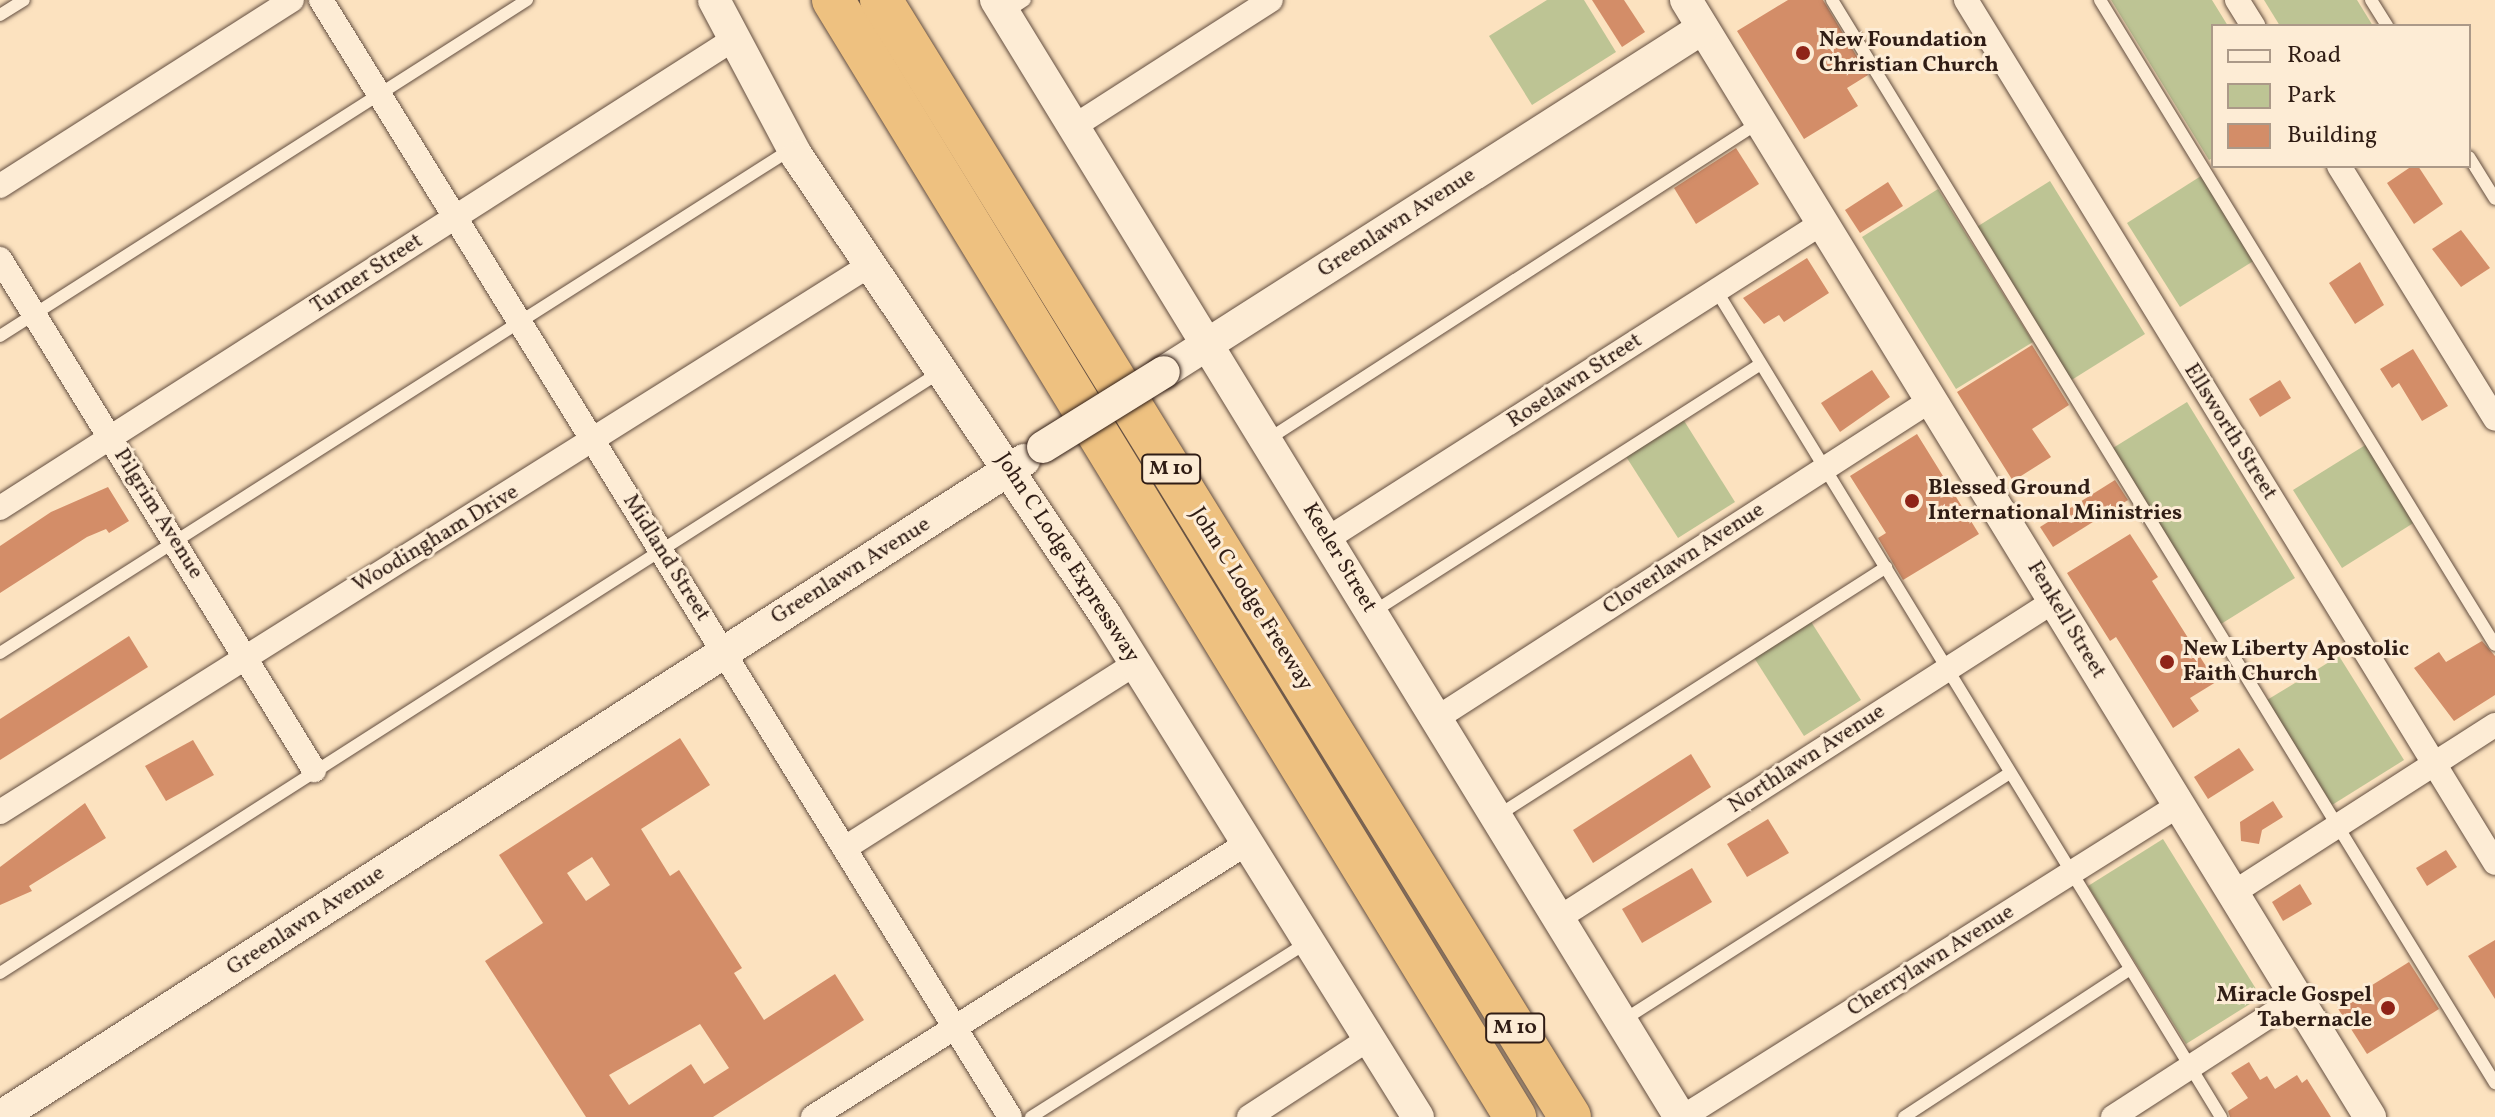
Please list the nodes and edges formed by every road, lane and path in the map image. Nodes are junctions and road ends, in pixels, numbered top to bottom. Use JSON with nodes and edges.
{"nodes":[{"id":1,"x":24,"y":0,"type":"edge"},
{"id":2,"x":292,"y":0,"type":"edge"},
{"id":3,"x":321,"y":0,"type":"edge"},
{"id":4,"x":527,"y":0,"type":"edge"},
{"id":5,"x":714,"y":0,"type":"edge"},
{"id":6,"x":833,"y":0,"type":"edge"},
{"id":7,"x":881,"y":0,"type":"edge"},
{"id":8,"x":1271,"y":0,"type":"edge"},
{"id":9,"x":1686,"y":0,"type":"edge"},
{"id":10,"x":1832,"y":0,"type":"edge"},
{"id":11,"x":1966,"y":0,"type":"edge"},
{"id":12,"x":2100,"y":0,"type":"edge"},
{"id":13,"x":2237,"y":0,"type":"edge"},
{"id":14,"x":2371,"y":0,"type":"edge"},
{"id":15,"x":1008,"y":5,"type":"edge"},
{"id":16,"x":0,"y":15,"type":"edge"},
{"id":17,"x":2252,"y":24,"type":"edge"},
{"id":18,"x":2386,"y":24,"type":"edge"},
{"id":19,"x":1703,"y":28,"type":"junction"},
{"id":20,"x":734,"y":39,"type":"junction"},
{"id":21,"x":379,"y":93,"type":"junction"},
{"id":22,"x":1761,"y":122,"type":"junction"},
{"id":23,"x":1073,"y":127,"type":"junction"},
{"id":24,"x":793,"y":148,"type":"junction"},
{"id":25,"x":2471,"y":160,"type":"edge"},
{"id":26,"x":2340,"y":168,"type":"edge"},
{"id":27,"x":0,"y":186,"type":"edge"},
{"id":28,"x":2495,"y":199,"type":"edge"},
{"id":29,"x":456,"y":218,"type":"junction"},
{"id":30,"x":1822,"y":223,"type":"junction"},
{"id":31,"x":0,"y":259,"type":"edge"},
{"id":32,"x":870,"y":265,"type":"junction"},
{"id":33,"x":1716,"y":290,"type":"junction"},
{"id":34,"x":34,"y":314,"type":"junction"},
{"id":35,"x":522,"y":325,"type":"junction"},
{"id":36,"x":0,"y":336,"type":"edge"},
{"id":37,"x":1208,"y":344,"type":"junction"},
{"id":38,"x":1761,"y":364,"type":"junction"},
{"id":39,"x":943,"y":371,"type":"junction"},
{"id":40,"x":1931,"y":400,"type":"junction"},
{"id":41,"x":2495,"y":419,"type":"edge"},
{"id":42,"x":111,"y":438,"type":"junction"},
{"id":43,"x":1267,"y":440,"type":"junction"},
{"id":44,"x":595,"y":442,"type":"junction"},
{"id":45,"x":1825,"y":468,"type":"junction"},
{"id":46,"x":1009,"y":471,"type":"junction"},
{"id":47,"x":0,"y":508,"type":"edge"},
{"id":48,"x":1327,"y":539,"type":"junction"},
{"id":49,"x":176,"y":543,"type":"junction"},
{"id":50,"x":661,"y":550,"type":"junction"},
{"id":51,"x":1886,"y":567,"type":"junction"},
{"id":52,"x":2054,"y":601,"type":"junction"},
{"id":53,"x":1372,"y":613,"type":"junction"},
{"id":54,"x":2495,"y":645,"type":"edge"},
{"id":55,"x":725,"y":652,"type":"junction"},
{"id":56,"x":0,"y":653,"type":"edge"},
{"id":57,"x":245,"y":655,"type":"junction"},
{"id":58,"x":1136,"y":663,"type":"junction"},
{"id":59,"x":1948,"y":669,"type":"junction"},
{"id":60,"x":1437,"y":718,"type":"junction"},
{"id":61,"x":2495,"y":725,"type":"edge"},
{"id":62,"x":2434,"y":764,"type":"junction"},
{"id":63,"x":314,"y":770,"type":"junction"},
{"id":64,"x":2010,"y":773,"type":"junction"},
{"id":65,"x":2179,"y":805,"type":"junction"},
{"id":66,"x":0,"y":812,"type":"edge"},
{"id":67,"x":1497,"y":816,"type":"junction"},
{"id":68,"x":2338,"y":826,"type":"junction"},
{"id":69,"x":1249,"y":842,"type":"junction"},
{"id":70,"x":845,"y":848,"type":"junction"},
{"id":71,"x":2495,"y":863,"type":"edge"},
{"id":72,"x":2070,"y":874,"type":"junction"},
{"id":73,"x":2233,"y":893,"type":"junction"},
{"id":74,"x":1559,"y":918,"type":"junction"},
{"id":75,"x":1309,"y":940,"type":"junction"},
{"id":76,"x":2130,"y":969,"type":"junction"},
{"id":77,"x":0,"y":973,"type":"edge"},
{"id":78,"x":2297,"y":998,"type":"junction"},
{"id":79,"x":1622,"y":1021,"type":"junction"},
{"id":80,"x":956,"y":1028,"type":"junction"},
{"id":81,"x":1370,"y":1038,"type":"junction"},
{"id":82,"x":2190,"y":1067,"type":"junction"},
{"id":83,"x":2495,"y":1083,"type":"edge"},
{"id":84,"x":0,"y":1117,"type":"edge"},
{"id":85,"x":813,"y":1117,"type":"edge"},
{"id":86,"x":1010,"y":1117,"type":"edge"},
{"id":87,"x":1031,"y":1117,"type":"edge"},
{"id":88,"x":1249,"y":1117,"type":"edge"},
{"id":89,"x":1418,"y":1117,"type":"edge"},
{"id":90,"x":1515,"y":1117,"type":"edge"},
{"id":91,"x":1570,"y":1117,"type":"edge"},
{"id":92,"x":1682,"y":1117,"type":"edge"},
{"id":93,"x":1904,"y":1117,"type":"edge"},
{"id":94,"x":2113,"y":1117,"type":"edge"},
{"id":95,"x":2221,"y":1117,"type":"edge"},
{"id":96,"x":2370,"y":1117,"type":"edge"}],
"edges":[{"from":1,"to":16,"type":"lane"},
{"from":2,"to":27,"type":"street"},
{"from":3,"to":21,"type":"street","name":"Midland Street"},
{"from":4,"to":21,"type":"lane"},
{"from":5,"to":20,"type":"street","name":"John C Lodge Expressway"},
{"from":6,"to":90,"type":"highway","name":"John C Lodge Freeway","number":"M 10"},
{"from":7,"to":91,"type":"highway","name":"John C Lodge Freeway","number":"M 10"},
{"from":8,"to":23,"type":"street"},
{"from":9,"to":19,"type":"street","name":"Fenkell Street"},
{"from":10,"to":68,"type":"lane"},
{"from":11,"to":62,"type":"street","name":"Ellsworth Street"},
{"from":12,"to":54,"type":"lane"},
{"from":13,"to":17,"type":"street"},
{"from":14,"to":18,"type":"lane"},
{"from":15,"to":23,"type":"street","name":"Keeler Street"},
{"from":19,"to":22,"type":"street","name":"Fenkell Street"},
{"from":19,"to":37,"type":"street","name":"Greenlawn Avenue"},
{"from":20,"to":24,"type":"street","name":"John C Lodge Expressway"},
{"from":20,"to":29,"type":"street","name":"Turner Street"},
{"from":21,"to":29,"type":"street","name":"Midland Street"},
{"from":21,"to":34,"type":"lane"},
{"from":22,"to":30,"type":"street","name":"Fenkell Street"},
{"from":22,"to":43,"type":"lane"},
{"from":23,"to":37,"type":"street","name":"Keeler Street"},
{"from":24,"to":32,"type":"street","name":"John C Lodge Expressway"},
{"from":24,"to":35,"type":"lane"},
{"from":25,"to":28,"type":"lane"},
{"from":26,"to":41,"type":"street"},
{"from":29,"to":35,"type":"street","name":"Midland Street"},
{"from":29,"to":42,"type":"street","name":"Turner Street"},
{"from":30,"to":33,"type":"street","name":"Roselawn Street"},
{"from":30,"to":40,"type":"street","name":"Fenkell Street"},
{"from":31,"to":34,"type":"street","name":"Pilgrim Avenue"},
{"from":32,"to":39,"type":"street","name":"John C Lodge Expressway"},
{"from":32,"to":44,"type":"street","name":"Woodingham Drive"},
{"from":33,"to":38,"type":"lane"},
{"from":33,"to":48,"type":"street","name":"Roselawn Street"},
{"from":34,"to":36,"type":"lane"},
{"from":34,"to":42,"type":"street","name":"Pilgrim Avenue"},
{"from":35,"to":44,"type":"street","name":"Midland Street"},
{"from":35,"to":49,"type":"lane"},
{"from":37,"to":43,"type":"street","name":"Keeler Street"},
{"from":37,"to":46,"type":"street","name":"Greenlawn Avenue","bridge":true},
{"from":38,"to":45,"type":"lane"},
{"from":38,"to":53,"type":"lane"},
{"from":39,"to":46,"type":"street","name":"John C Lodge Expressway"},
{"from":39,"to":50,"type":"lane"},
{"from":40,"to":45,"type":"street","name":"Cloverlawn Avenue"},
{"from":40,"to":52,"type":"street","name":"Fenkell Street"},
{"from":42,"to":47,"type":"street","name":"Turner Street"},
{"from":42,"to":49,"type":"street","name":"Pilgrim Avenue"},
{"from":43,"to":48,"type":"street","name":"Keeler Street"},
{"from":44,"to":50,"type":"street","name":"Midland Street"},
{"from":44,"to":57,"type":"street","name":"Woodingham Drive"},
{"from":45,"to":51,"type":"lane"},
{"from":45,"to":60,"type":"street","name":"Cloverlawn Avenue"},
{"from":46,"to":55,"type":"street","name":"Greenlawn Avenue"},
{"from":46,"to":58,"type":"street","name":"John C Lodge Expressway"},
{"from":48,"to":53,"type":"street","name":"Keeler Street"},
{"from":49,"to":56,"type":"lane"},
{"from":49,"to":57,"type":"street","name":"Pilgrim Avenue"},
{"from":50,"to":55,"type":"street","name":"Midland Street"},
{"from":50,"to":63,"type":"lane"},
{"from":51,"to":59,"type":"lane"},
{"from":51,"to":67,"type":"lane"},
{"from":52,"to":59,"type":"street","name":"Northlawn Avenue"},
{"from":52,"to":65,"type":"street","name":"Fenkell Street"},
{"from":53,"to":60,"type":"street","name":"Keeler Street"},
{"from":55,"to":70,"type":"street","name":"Midland Street"},
{"from":55,"to":84,"type":"street","name":"Greenlawn Avenue"},
{"from":57,"to":63,"type":"street","name":"Pilgrim Avenue"},
{"from":57,"to":66,"type":"street","name":"Woodingham Drive"},
{"from":58,"to":69,"type":"street","name":"John C Lodge Expressway"},
{"from":58,"to":70,"type":"street"},
{"from":59,"to":64,"type":"lane"},
{"from":59,"to":74,"type":"street","name":"Northlawn Avenue"},
{"from":60,"to":67,"type":"street","name":"Keeler Street"},
{"from":61,"to":62,"type":"street"},
{"from":62,"to":68,"type":"street"},
{"from":62,"to":71,"type":"street","name":"Ellsworth Street"},
{"from":63,"to":77,"type":"lane"},
{"from":64,"to":72,"type":"lane"},
{"from":64,"to":79,"type":"lane"},
{"from":65,"to":72,"type":"street","name":"Cherrylawn Avenue"},
{"from":65,"to":73,"type":"street","name":"Fenkell Street"},
{"from":67,"to":74,"type":"street","name":"Keeler Street"},
{"from":68,"to":73,"type":"street"},
{"from":68,"to":83,"type":"lane"},
{"from":69,"to":75,"type":"street","name":"John C Lodge Expressway"},
{"from":69,"to":80,"type":"street"},
{"from":70,"to":80,"type":"street","name":"Midland Street"},
{"from":72,"to":76,"type":"lane"},
{"from":72,"to":92,"type":"street","name":"Cherrylawn Avenue"},
{"from":73,"to":78,"type":"street","name":"Fenkell Street"},
{"from":74,"to":79,"type":"street","name":"Keeler Street"},
{"from":75,"to":81,"type":"street","name":"John C Lodge Expressway"},
{"from":75,"to":87,"type":"lane"},
{"from":76,"to":82,"type":"lane"},
{"from":76,"to":93,"type":"lane"},
{"from":78,"to":82,"type":"street"},
{"from":78,"to":96,"type":"street","name":"Fenkell Street"},
{"from":79,"to":92,"type":"street","name":"Keeler Street"},
{"from":80,"to":85,"type":"street"},
{"from":80,"to":86,"type":"street","name":"Midland Street"},
{"from":81,"to":88,"type":"street"},
{"from":81,"to":89,"type":"street","name":"John C Lodge Expressway"},
{"from":82,"to":94,"type":"street"},
{"from":82,"to":95,"type":"lane"}]}
